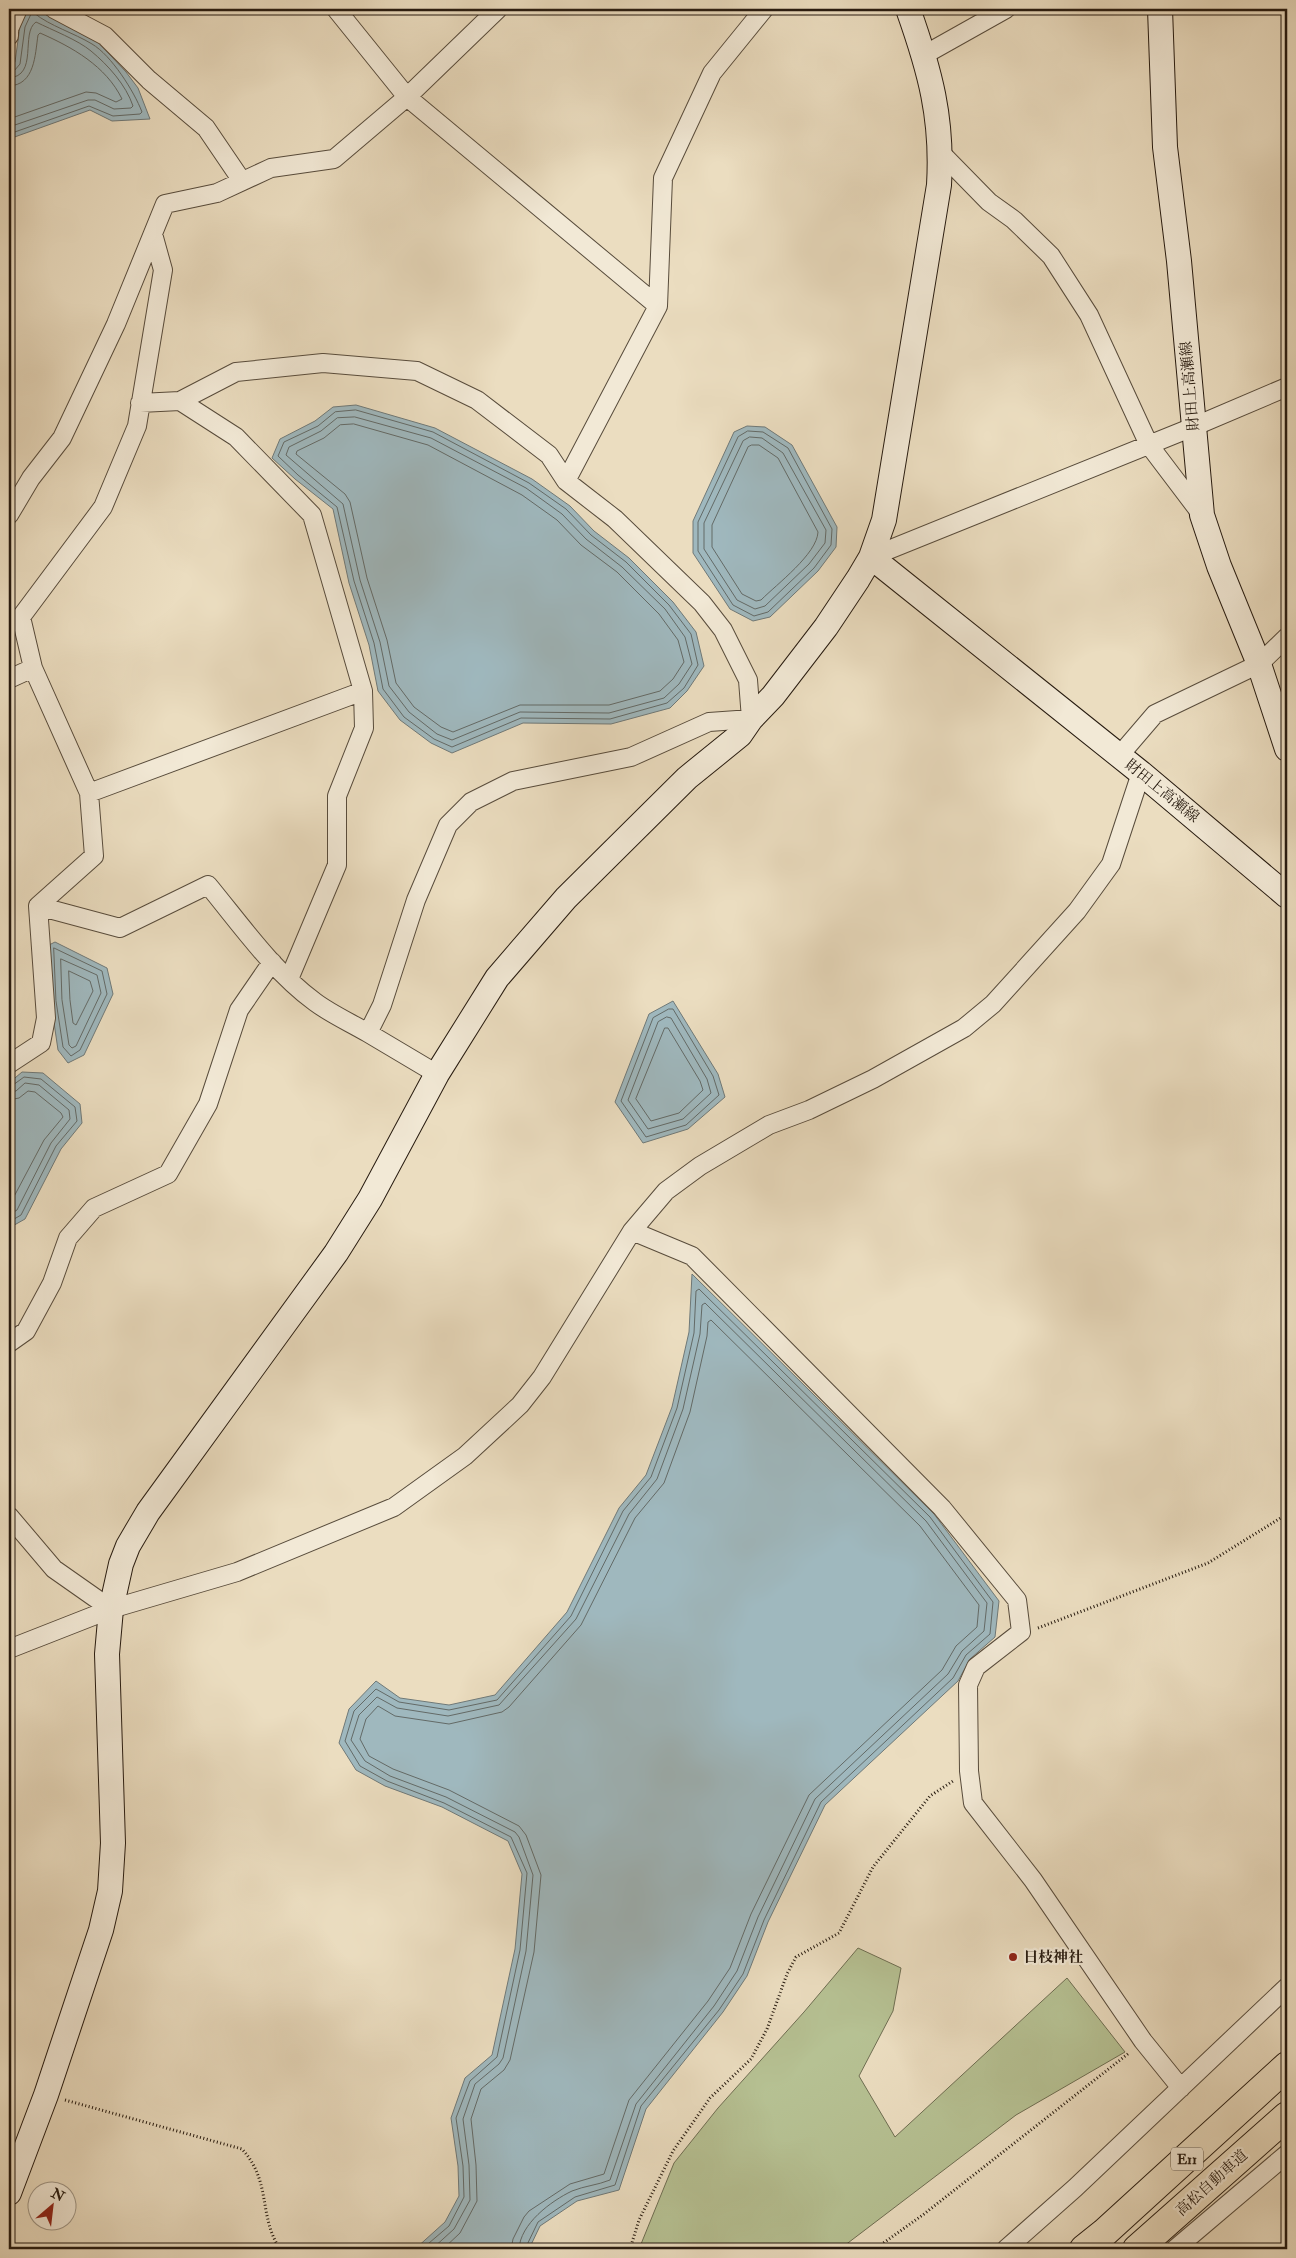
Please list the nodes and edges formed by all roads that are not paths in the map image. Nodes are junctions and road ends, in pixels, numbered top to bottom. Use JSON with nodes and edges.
{"nodes":[{"id":1,"x":18,"y":9,"type":"edge"},
{"id":2,"x":54,"y":9,"type":"edge"},
{"id":3,"x":336,"y":9,"type":"edge"},
{"id":4,"x":498,"y":9,"type":"edge"},
{"id":5,"x":764,"y":9,"type":"edge"},
{"id":6,"x":908,"y":9,"type":"edge"},
{"id":7,"x":1006,"y":9,"type":"edge"},
{"id":8,"x":1160,"y":9,"type":"edge"},
{"id":9,"x":9,"y":36,"type":"edge"},
{"id":10,"x":924,"y":55,"type":"junction"},
{"id":11,"x":407,"y":97,"type":"junction"},
{"id":12,"x":941,"y":153,"type":"junction"},
{"id":13,"x":242,"y":181,"type":"junction"},
{"id":14,"x":153,"y":234,"type":"junction"},
{"id":15,"x":658,"y":306,"type":"junction"},
{"id":16,"x":1287,"y":387,"type":"edge"},
{"id":17,"x":180,"y":401,"type":"junction"},
{"id":18,"x":140,"y":403,"type":"junction"},
{"id":19,"x":1193,"y":427,"type":"junction"},
{"id":20,"x":1149,"y":445,"type":"junction"},
{"id":21,"x":566,"y":481,"type":"junction"},
{"id":22,"x":1202,"y":514,"type":"junction"},
{"id":23,"x":9,"y":515,"type":"edge"},
{"id":24,"x":872,"y":557,"type":"junction"},
{"id":25,"x":1287,"y":637,"type":"edge"},
{"id":26,"x":1259,"y":664,"type":"junction"},
{"id":27,"x":34,"y":668,"type":"junction"},
{"id":28,"x":9,"y":679,"type":"edge"},
{"id":29,"x":363,"y":691,"type":"junction"},
{"id":30,"x":751,"y":719,"type":"junction"},
{"id":31,"x":1287,"y":749,"type":"edge"},
{"id":32,"x":1119,"y":756,"type":"junction"},
{"id":33,"x":1140,"y":773,"type":"junction"},
{"id":34,"x":89,"y":794,"type":"junction"},
{"id":35,"x":1287,"y":896,"type":"edge"},
{"id":36,"x":38,"y":906,"type":"junction"},
{"id":37,"x":272,"y":962,"type":"junction"},
{"id":38,"x":289,"y":979,"type":"junction"},
{"id":39,"x":368,"y":1033,"type":"junction"},
{"id":40,"x":9,"y":1064,"type":"edge"},
{"id":41,"x":437,"y":1074,"type":"junction"},
{"id":42,"x":632,"y":1231,"type":"junction"},
{"id":43,"x":9,"y":1343,"type":"edge"},
{"id":44,"x":9,"y":1516,"type":"edge"},
{"id":45,"x":111,"y":1609,"type":"junction"},
{"id":46,"x":9,"y":1649,"type":"edge"},
{"id":47,"x":1287,"y":1987,"type":"edge"},
{"id":48,"x":1287,"y":2066,"type":"edge"},
{"id":49,"x":1181,"y":2088,"type":"junction"},
{"id":50,"x":1287,"y":2116,"type":"edge"},
{"id":51,"x":1287,"y":2154,"type":"edge"},
{"id":52,"x":9,"y":2193,"type":"edge"},
{"id":53,"x":1006,"y":2249,"type":"edge"},
{"id":54,"x":1084,"y":2249,"type":"edge"},
{"id":55,"x":1137,"y":2249,"type":"edge"},
{"id":56,"x":1175,"y":2249,"type":"edge"}],
"edges":[{"from":1,"to":9,"type":"street"},
{"from":2,"to":13,"type":"street"},
{"from":3,"to":11,"type":"street"},
{"from":4,"to":11,"type":"street"},
{"from":5,"to":15,"type":"street"},
{"from":6,"to":10,"type":"street"},
{"from":7,"to":10,"type":"street"},
{"from":8,"to":19,"type":"street","name":"財田上高瀬線"},
{"from":10,"to":12,"type":"street"},
{"from":11,"to":13,"type":"street"},
{"from":11,"to":15,"type":"street"},
{"from":12,"to":20,"type":"street"},
{"from":12,"to":24,"type":"street"},
{"from":13,"to":14,"type":"street"},
{"from":14,"to":18,"type":"street"},
{"from":14,"to":23,"type":"street"},
{"from":15,"to":21,"type":"street"},
{"from":16,"to":19,"type":"street"},
{"from":17,"to":18,"type":"street"},
{"from":17,"to":21,"type":"street"},
{"from":17,"to":29,"type":"street"},
{"from":18,"to":27,"type":"street"},
{"from":19,"to":20,"type":"street"},
{"from":19,"to":22,"type":"street","name":"財田上高瀬線"},
{"from":20,"to":22,"type":"street"},
{"from":20,"to":24,"type":"street"},
{"from":21,"to":30,"type":"street"},
{"from":22,"to":26,"type":"street","name":"財田上高瀬線"},
{"from":24,"to":30,"type":"street"},
{"from":24,"to":32,"type":"street","name":"財田上高瀬線"},
{"from":25,"to":26,"type":"street"},
{"from":26,"to":31,"type":"street","name":"財田上高瀬線"},
{"from":26,"to":32,"type":"street"},
{"from":27,"to":28,"type":"street"},
{"from":27,"to":34,"type":"street"},
{"from":29,"to":34,"type":"street"},
{"from":29,"to":38,"type":"street"},
{"from":30,"to":39,"type":"street"},
{"from":30,"to":41,"type":"street"},
{"from":32,"to":33,"type":"street","name":"財田上高瀬線"},
{"from":33,"to":35,"type":"street","name":"財田上高瀬線"},
{"from":33,"to":42,"type":"street"},
{"from":34,"to":36,"type":"street"},
{"from":36,"to":37,"type":"street"},
{"from":36,"to":40,"type":"street"},
{"from":37,"to":38,"type":"street"},
{"from":37,"to":43,"type":"street"},
{"from":38,"to":39,"type":"street"},
{"from":39,"to":41,"type":"street"},
{"from":41,"to":45,"type":"street"},
{"from":42,"to":45,"type":"street"},
{"from":42,"to":49,"type":"street"},
{"from":44,"to":45,"type":"street"},
{"from":45,"to":46,"type":"street"},
{"from":45,"to":52,"type":"street"},
{"from":47,"to":49,"type":"street"},
{"from":48,"to":54,"type":"highway","number":"E11"},
{"from":49,"to":53,"type":"street"},
{"from":50,"to":55,"type":"highway","name":"高松自動車道","number":"E11"},
{"from":51,"to":56,"type":"street"}]}
